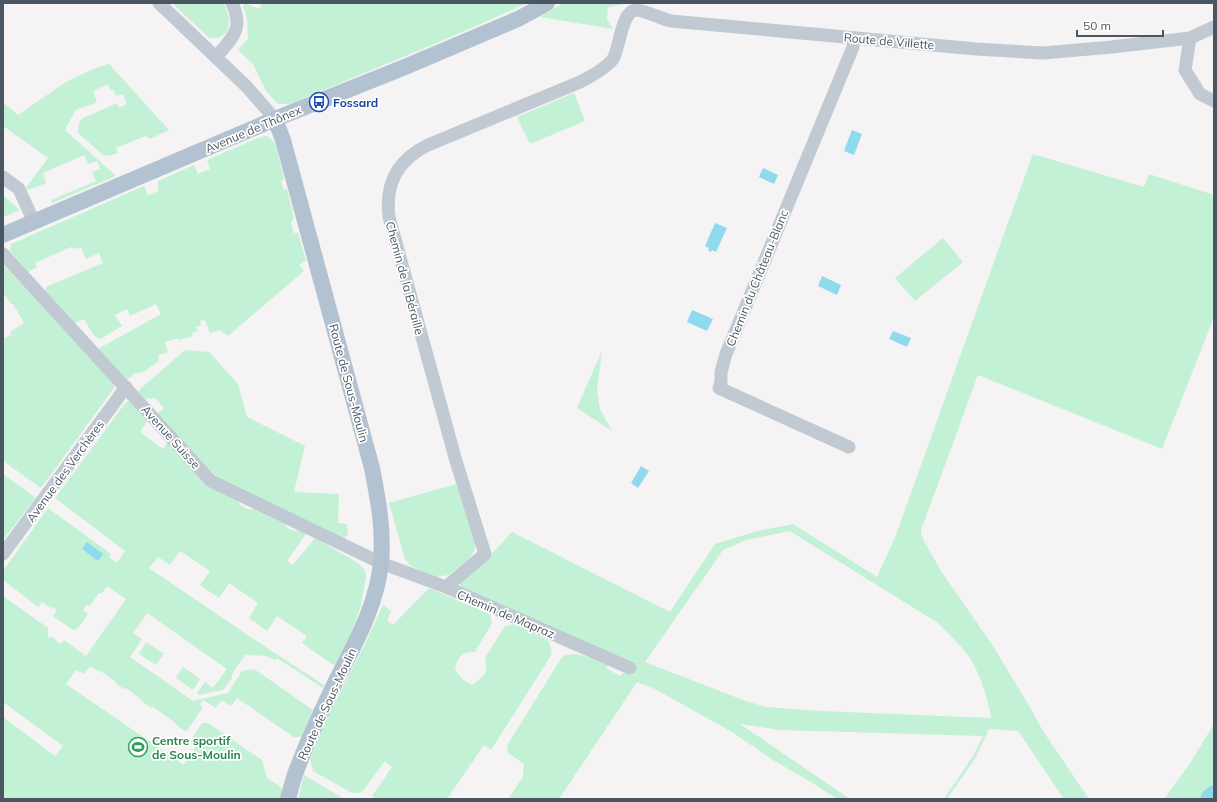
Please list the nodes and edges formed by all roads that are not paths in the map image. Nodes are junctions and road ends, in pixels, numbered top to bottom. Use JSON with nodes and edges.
{"nodes":[{"id":1,"x":159,"y":3,"type":"edge"},
{"id":2,"x":232,"y":3,"type":"edge"},
{"id":3,"x":547,"y":3,"type":"edge"},
{"id":4,"x":1214,"y":27,"type":"edge"},
{"id":5,"x":854,"y":38,"type":"junction"},
{"id":6,"x":1190,"y":38,"type":"junction"},
{"id":7,"x":216,"y":57,"type":"junction"},
{"id":8,"x":600,"y":71,"type":"joint"},
{"id":9,"x":1214,"y":101,"type":"edge"},
{"id":10,"x":275,"y":119,"type":"junction"},
{"id":11,"x":3,"y":177,"type":"edge"},
{"id":12,"x":34,"y":222,"type":"junction"},
{"id":13,"x":3,"y":235,"type":"edge"},
{"id":14,"x":3,"y":254,"type":"edge"},
{"id":15,"x":126,"y":387,"type":"junction"},
{"id":16,"x":849,"y":447,"type":"dead end"},
{"id":17,"x":3,"y":554,"type":"edge"},
{"id":18,"x":381,"y":563,"type":"junction"},
{"id":19,"x":446,"y":587,"type":"junction"},
{"id":20,"x":630,"y":668,"type":"dead end"},
{"id":21,"x":288,"y":799,"type":"edge"}],
"edges":[{"from":1,"to":7,"type":"street","name":"Route de Sous-Moulin"},
{"from":2,"to":7,"type":"street"},
{"from":3,"to":10,"type":"main road","name":"Avenue de Thônex"},
{"from":4,"to":6,"type":"street","name":"Route de Villette"},
{"from":5,"to":6,"type":"street","name":"Route de Villette"},
{"from":5,"to":8,"type":"street","name":"Route de Villette"},
{"from":5,"to":16,"type":"street","name":"Chemin du Château-Blanc"},
{"from":6,"to":9,"type":"street"},
{"from":7,"to":10,"type":"street","name":"Route de Sous-Moulin"},
{"from":8,"to":19,"type":"street","name":"Chemin de la Béraille"},
{"from":10,"to":12,"type":"main road","name":"Avenue de Thônex"},
{"from":10,"to":18,"type":"main road","name":"Route de Sous-Moulin"},
{"from":11,"to":12,"type":"street"},
{"from":12,"to":13,"type":"main road","name":"Avenue de Thônex"},
{"from":14,"to":15,"type":"street","name":"Avenue Suisse"},
{"from":15,"to":17,"type":"street","name":"Avenue des Verchères"},
{"from":15,"to":18,"type":"street","name":"Avenue Suisse"},
{"from":18,"to":19,"type":"street","name":"Chemin de Mapraz"},
{"from":18,"to":21,"type":"main road","name":"Route de Sous-Moulin"},
{"from":19,"to":20,"type":"street","name":"Chemin de Mapraz"}]}
